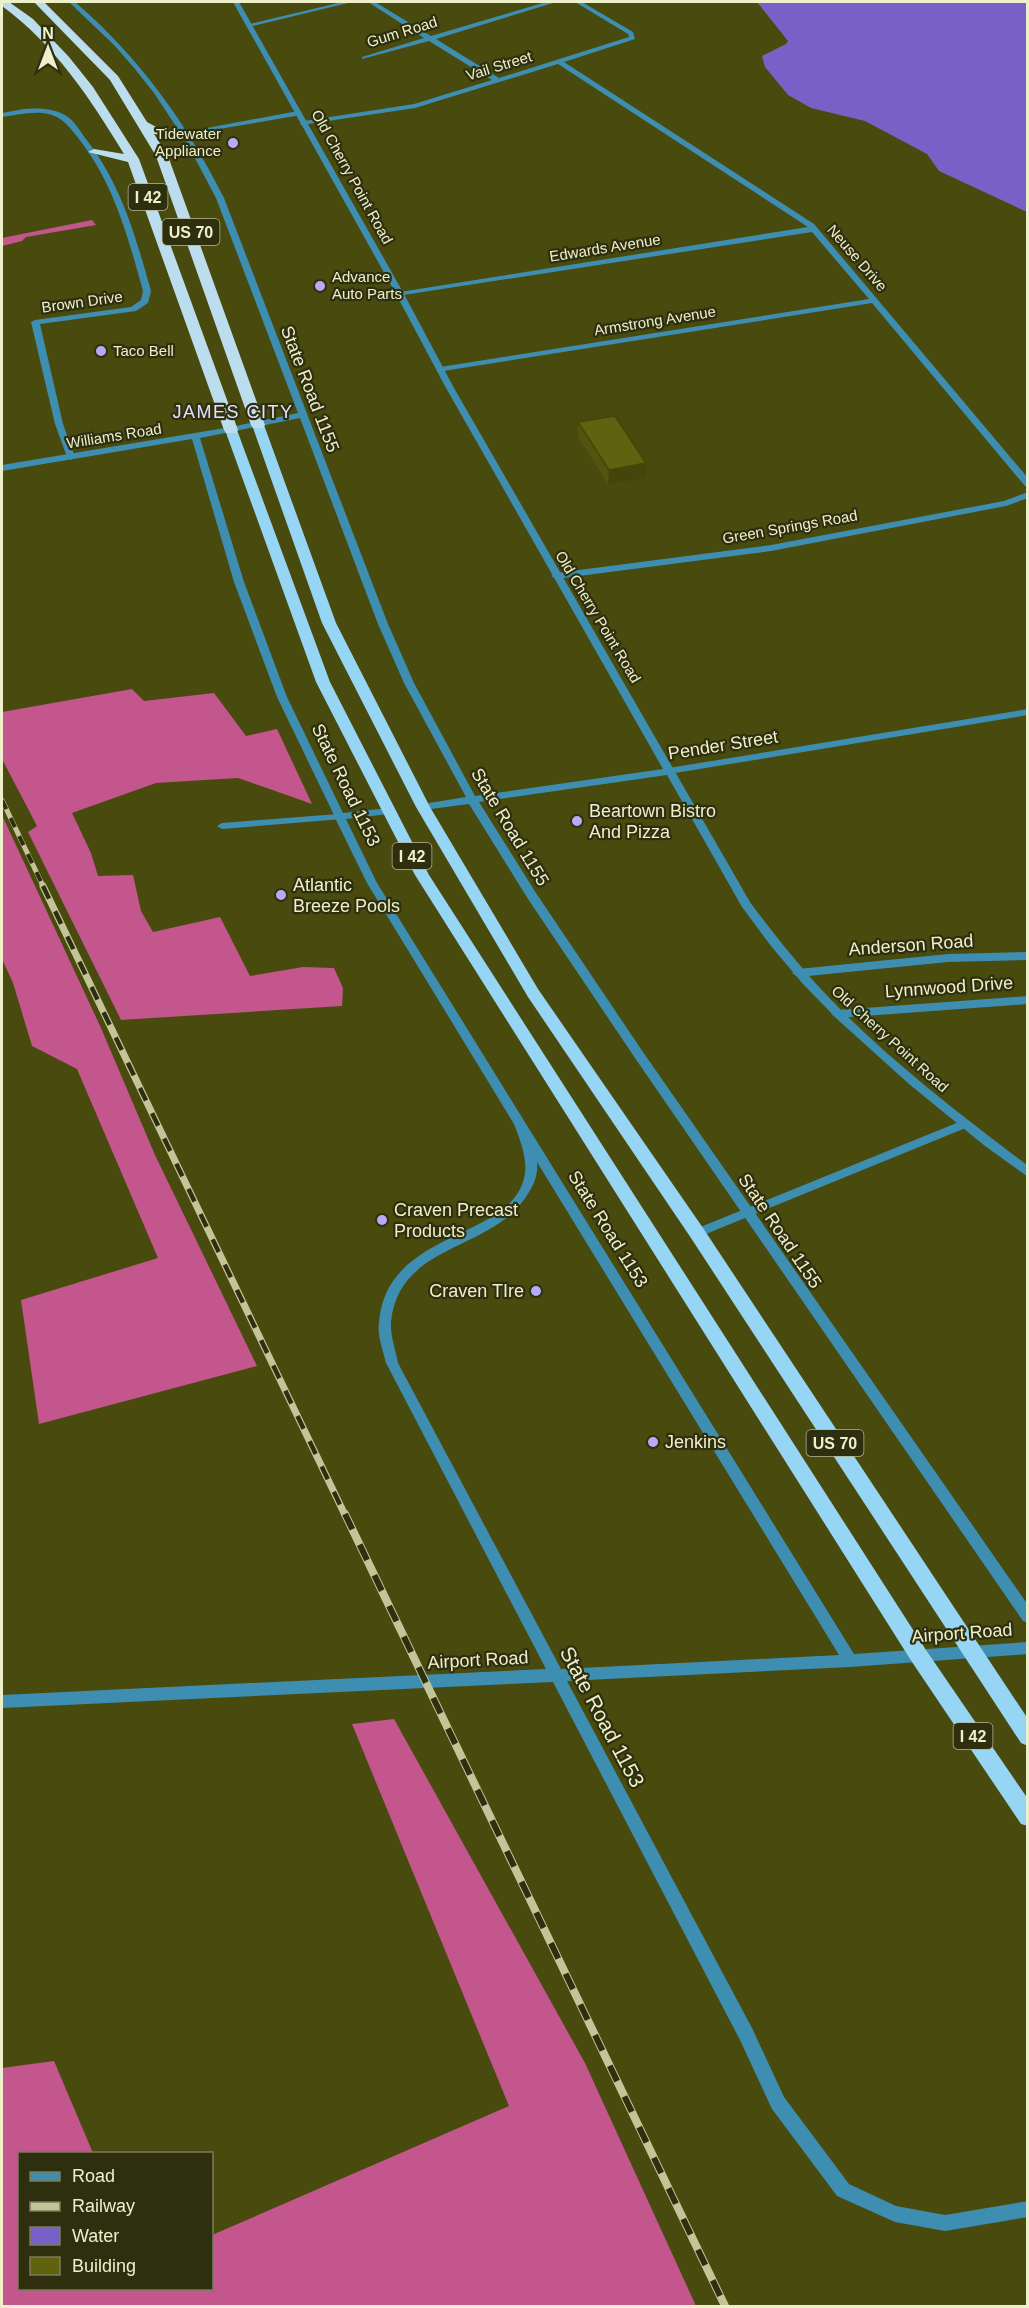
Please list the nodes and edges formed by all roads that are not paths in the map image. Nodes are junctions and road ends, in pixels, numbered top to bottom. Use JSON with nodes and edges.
{"nodes":[{"id":1,"x":3,"y":2,"type":"edge"},
{"id":2,"x":39,"y":2,"type":"edge"},
{"id":3,"x":72,"y":2,"type":"edge"},
{"id":4,"x":236,"y":2,"type":"edge"},
{"id":5,"x":349,"y":2,"type":"edge"},
{"id":6,"x":371,"y":2,"type":"edge"},
{"id":7,"x":551,"y":2,"type":"edge"},
{"id":8,"x":578,"y":2,"type":"edge"},
{"id":9,"x":249,"y":25,"type":"junction"},
{"id":10,"x":429,"y":38,"type":"junction"},
{"id":11,"x":364,"y":58,"type":"dead end"},
{"id":12,"x":560,"y":62,"type":"junction"},
{"id":13,"x":498,"y":80,"type":"junction"},
{"id":14,"x":298,"y":112,"type":"junction"},
{"id":15,"x":2,"y":115,"type":"edge"},
{"id":16,"x":304,"y":123,"type":"junction"},
{"id":17,"x":144,"y":125,"type":"junction"},
{"id":18,"x":117,"y":132,"type":"junction"},
{"id":19,"x":184,"y":133,"type":"junction"},
{"id":20,"x":94,"y":152,"type":"junction"},
{"id":21,"x":162,"y":156,"type":"junction"},
{"id":22,"x":133,"y":159,"type":"junction"},
{"id":23,"x":813,"y":229,"type":"junction"},
{"id":24,"x":400,"y":294,"type":"junction"},
{"id":25,"x":875,"y":300,"type":"junction"},
{"id":26,"x":440,"y":370,"type":"junction"},
{"id":27,"x":302,"y":415,"type":"junction"},
{"id":28,"x":258,"y":425,"type":"junction"},
{"id":29,"x":231,"y":430,"type":"junction"},
{"id":30,"x":195,"y":436,"type":"junction"},
{"id":31,"x":71,"y":457,"type":"junction"},
{"id":32,"x":2,"y":468,"type":"edge"},
{"id":33,"x":1028,"y":484,"type":"edge"},
{"id":34,"x":1028,"y":495,"type":"edge"},
{"id":35,"x":556,"y":576,"type":"junction"},
{"id":36,"x":1028,"y":712,"type":"edge"},
{"id":37,"x":669,"y":771,"type":"junction"},
{"id":38,"x":473,"y":801,"type":"junction"},
{"id":39,"x":423,"y":807,"type":"junction"},
{"id":40,"x":388,"y":811,"type":"junction"},
{"id":41,"x":338,"y":817,"type":"junction"},
{"id":42,"x":222,"y":826,"type":"dead end"},
{"id":43,"x":1028,"y":956,"type":"edge"},
{"id":44,"x":798,"y":973,"type":"junction"},
{"id":45,"x":1028,"y":1000,"type":"edge"},
{"id":46,"x":837,"y":1014,"type":"junction"},
{"id":47,"x":520,"y":1124,"type":"junction"},
{"id":48,"x":964,"y":1124,"type":"junction"},
{"id":49,"x":1028,"y":1173,"type":"edge"},
{"id":50,"x":748,"y":1212,"type":"junction"},
{"id":51,"x":697,"y":1233,"type":"junction"},
{"id":52,"x":1028,"y":1617,"type":"edge"},
{"id":53,"x":1028,"y":1648,"type":"edge"},
{"id":54,"x":973,"y":1652,"type":"junction"},
{"id":55,"x":919,"y":1656,"type":"junction"},
{"id":56,"x":850,"y":1661,"type":"junction"},
{"id":57,"x":557,"y":1676,"type":"junction"},
{"id":58,"x":2,"y":1702,"type":"edge"},
{"id":59,"x":1028,"y":1737,"type":"edge"},
{"id":60,"x":1028,"y":1817,"type":"edge"},
{"id":61,"x":1028,"y":2209,"type":"edge"}],
"edges":[{"from":1,"to":18,"type":"highway","number":"I 42"},
{"from":2,"to":17,"type":"highway","number":"US 70"},
{"from":3,"to":19,"type":"street","name":"State Road 1155"},
{"from":4,"to":9,"type":"street","name":"Old Cherry Point Road"},
{"from":5,"to":9,"type":"street"},
{"from":6,"to":10,"type":"street"},
{"from":7,"to":10,"type":"street","name":"Gum Road"},
{"from":8,"to":12,"type":"street","name":"Vail Street"},
{"from":9,"to":14,"type":"street","name":"Old Cherry Point Road"},
{"from":10,"to":11,"type":"street","name":"Gum Road"},
{"from":10,"to":13,"type":"street"},
{"from":12,"to":13,"type":"street","name":"Vail Street"},
{"from":12,"to":23,"type":"street","name":"Neuse Drive"},
{"from":13,"to":16,"type":"street","name":"Vail Street"},
{"from":14,"to":16,"type":"street","name":"Old Cherry Point Road"},
{"from":14,"to":19,"type":"street"},
{"from":15,"to":20,"type":"street","name":"Brown Drive"},
{"from":16,"to":24,"type":"street","name":"Old Cherry Point Road"},
{"from":17,"to":19,"type":"highway"},
{"from":17,"to":21,"type":"highway","number":"US 70"},
{"from":18,"to":20,"type":"highway"},
{"from":18,"to":22,"type":"highway","number":"I 42"},
{"from":19,"to":21,"type":"highway"},
{"from":19,"to":27,"type":"street","name":"State Road 1155"},
{"from":20,"to":22,"type":"highway"},
{"from":20,"to":31,"type":"street","name":"Brown Drive"},
{"from":21,"to":28,"type":"highway","number":"US 70"},
{"from":22,"to":29,"type":"highway","number":"I 42"},
{"from":23,"to":24,"type":"street","name":"Edwards Avenue"},
{"from":23,"to":25,"type":"street","name":"Neuse Drive"},
{"from":24,"to":26,"type":"street","name":"Old Cherry Point Road"},
{"from":25,"to":26,"type":"street","name":"Armstrong Avenue"},
{"from":25,"to":33,"type":"street","name":"Neuse Drive"},
{"from":26,"to":35,"type":"street","name":"Old Cherry Point Road"},
{"from":27,"to":28,"type":"street","name":"Williams Road"},
{"from":27,"to":38,"type":"street","name":"State Road 1155"},
{"from":28,"to":29,"type":"street","name":"Williams Road"},
{"from":28,"to":39,"type":"highway","number":"US 70"},
{"from":29,"to":30,"type":"street","name":"Williams Road"},
{"from":29,"to":40,"type":"highway","number":"I 42"},
{"from":30,"to":31,"type":"street","name":"Williams Road"},
{"from":30,"to":41,"type":"street","name":"State Road 1153"},
{"from":31,"to":32,"type":"street","name":"Williams Road"},
{"from":34,"to":35,"type":"street","name":"Green Springs Road"},
{"from":35,"to":37,"type":"street","name":"Old Cherry Point Road"},
{"from":36,"to":37,"type":"street","name":"Pender Street"},
{"from":37,"to":38,"type":"street","name":"Pender Street"},
{"from":37,"to":44,"type":"street","name":"Old Cherry Point Road"},
{"from":38,"to":39,"type":"street","name":"Pender Street"},
{"from":38,"to":50,"type":"street","name":"State Road 1155"},
{"from":39,"to":51,"type":"highway","number":"US 70"},
{"from":40,"to":41,"type":"street"},
{"from":40,"to":55,"type":"highway","number":"I 42"},
{"from":41,"to":42,"type":"street"},
{"from":41,"to":47,"type":"street","name":"State Road 1153"},
{"from":43,"to":44,"type":"street","name":"Anderson Road"},
{"from":44,"to":46,"type":"street","name":"Old Cherry Point Road"},
{"from":45,"to":46,"type":"street","name":"Lynnwood Drive"},
{"from":46,"to":48,"type":"street","name":"Old Cherry Point Road"},
{"from":47,"to":56,"type":"street","name":"State Road 1153"},
{"from":47,"to":57,"type":"street","name":"State Road 1153"},
{"from":48,"to":49,"type":"street","name":"Old Cherry Point Road"},
{"from":48,"to":50,"type":"street"},
{"from":50,"to":51,"type":"street"},
{"from":50,"to":52,"type":"street","name":"State Road 1155"},
{"from":51,"to":54,"type":"highway","number":"US 70"},
{"from":53,"to":54,"type":"street","name":"Airport Road"},
{"from":54,"to":55,"type":"street","name":"Airport Road"},
{"from":54,"to":59,"type":"highway","number":"US 70"},
{"from":55,"to":56,"type":"street","name":"Airport Road"},
{"from":55,"to":60,"type":"highway","number":"I 42"},
{"from":56,"to":57,"type":"street","name":"Airport Road"},
{"from":57,"to":58,"type":"street","name":"Airport Road"},
{"from":57,"to":61,"type":"street","name":"State Road 1153"}]}
